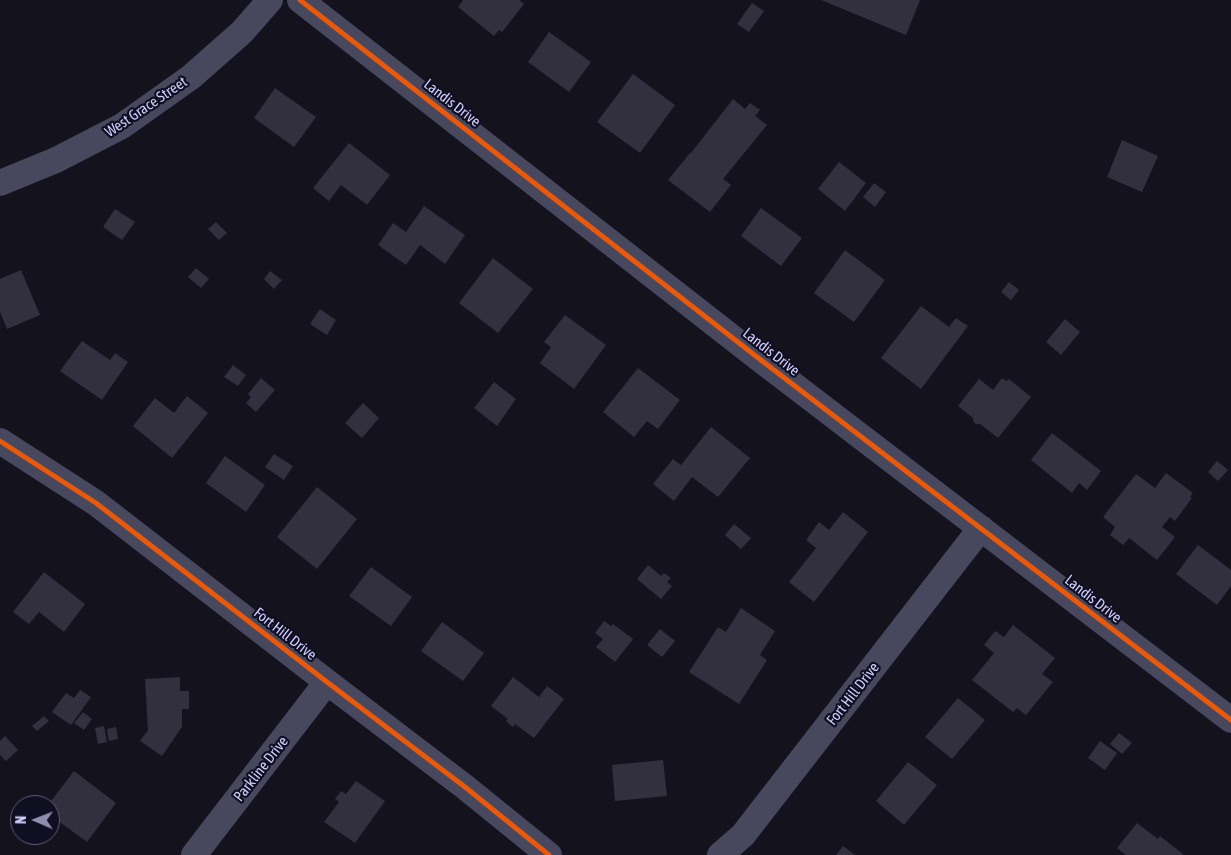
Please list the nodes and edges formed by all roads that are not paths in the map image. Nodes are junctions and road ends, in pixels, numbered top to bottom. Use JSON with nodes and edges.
{"nodes":[{"id":1,"x":270,"y":0,"type":"edge"},
{"id":2,"x":300,"y":0,"type":"edge"},
{"id":3,"x":0,"y":183,"type":"edge"},
{"id":4,"x":0,"y":441,"type":"edge"},
{"id":5,"x":981,"y":528,"type":"junction"},
{"id":6,"x":327,"y":682,"type":"junction"},
{"id":7,"x":1231,"y":720,"type":"edge"},
{"id":8,"x":194,"y":855,"type":"edge"},
{"id":9,"x":549,"y":855,"type":"edge"},
{"id":10,"x":720,"y":855,"type":"edge"}],
"edges":[{"from":1,"to":3,"type":"street","name":"West Grace Street"},
{"from":2,"to":5,"type":"street","name":"Landis Drive"},
{"from":4,"to":6,"type":"street","name":"Fort Hill Drive"},
{"from":5,"to":7,"type":"street","name":"Landis Drive"},
{"from":5,"to":10,"type":"street","name":"Fort Hill Drive"},
{"from":6,"to":8,"type":"street","name":"Parkline Drive"},
{"from":6,"to":9,"type":"street","name":"Fort Hill Drive"}]}
